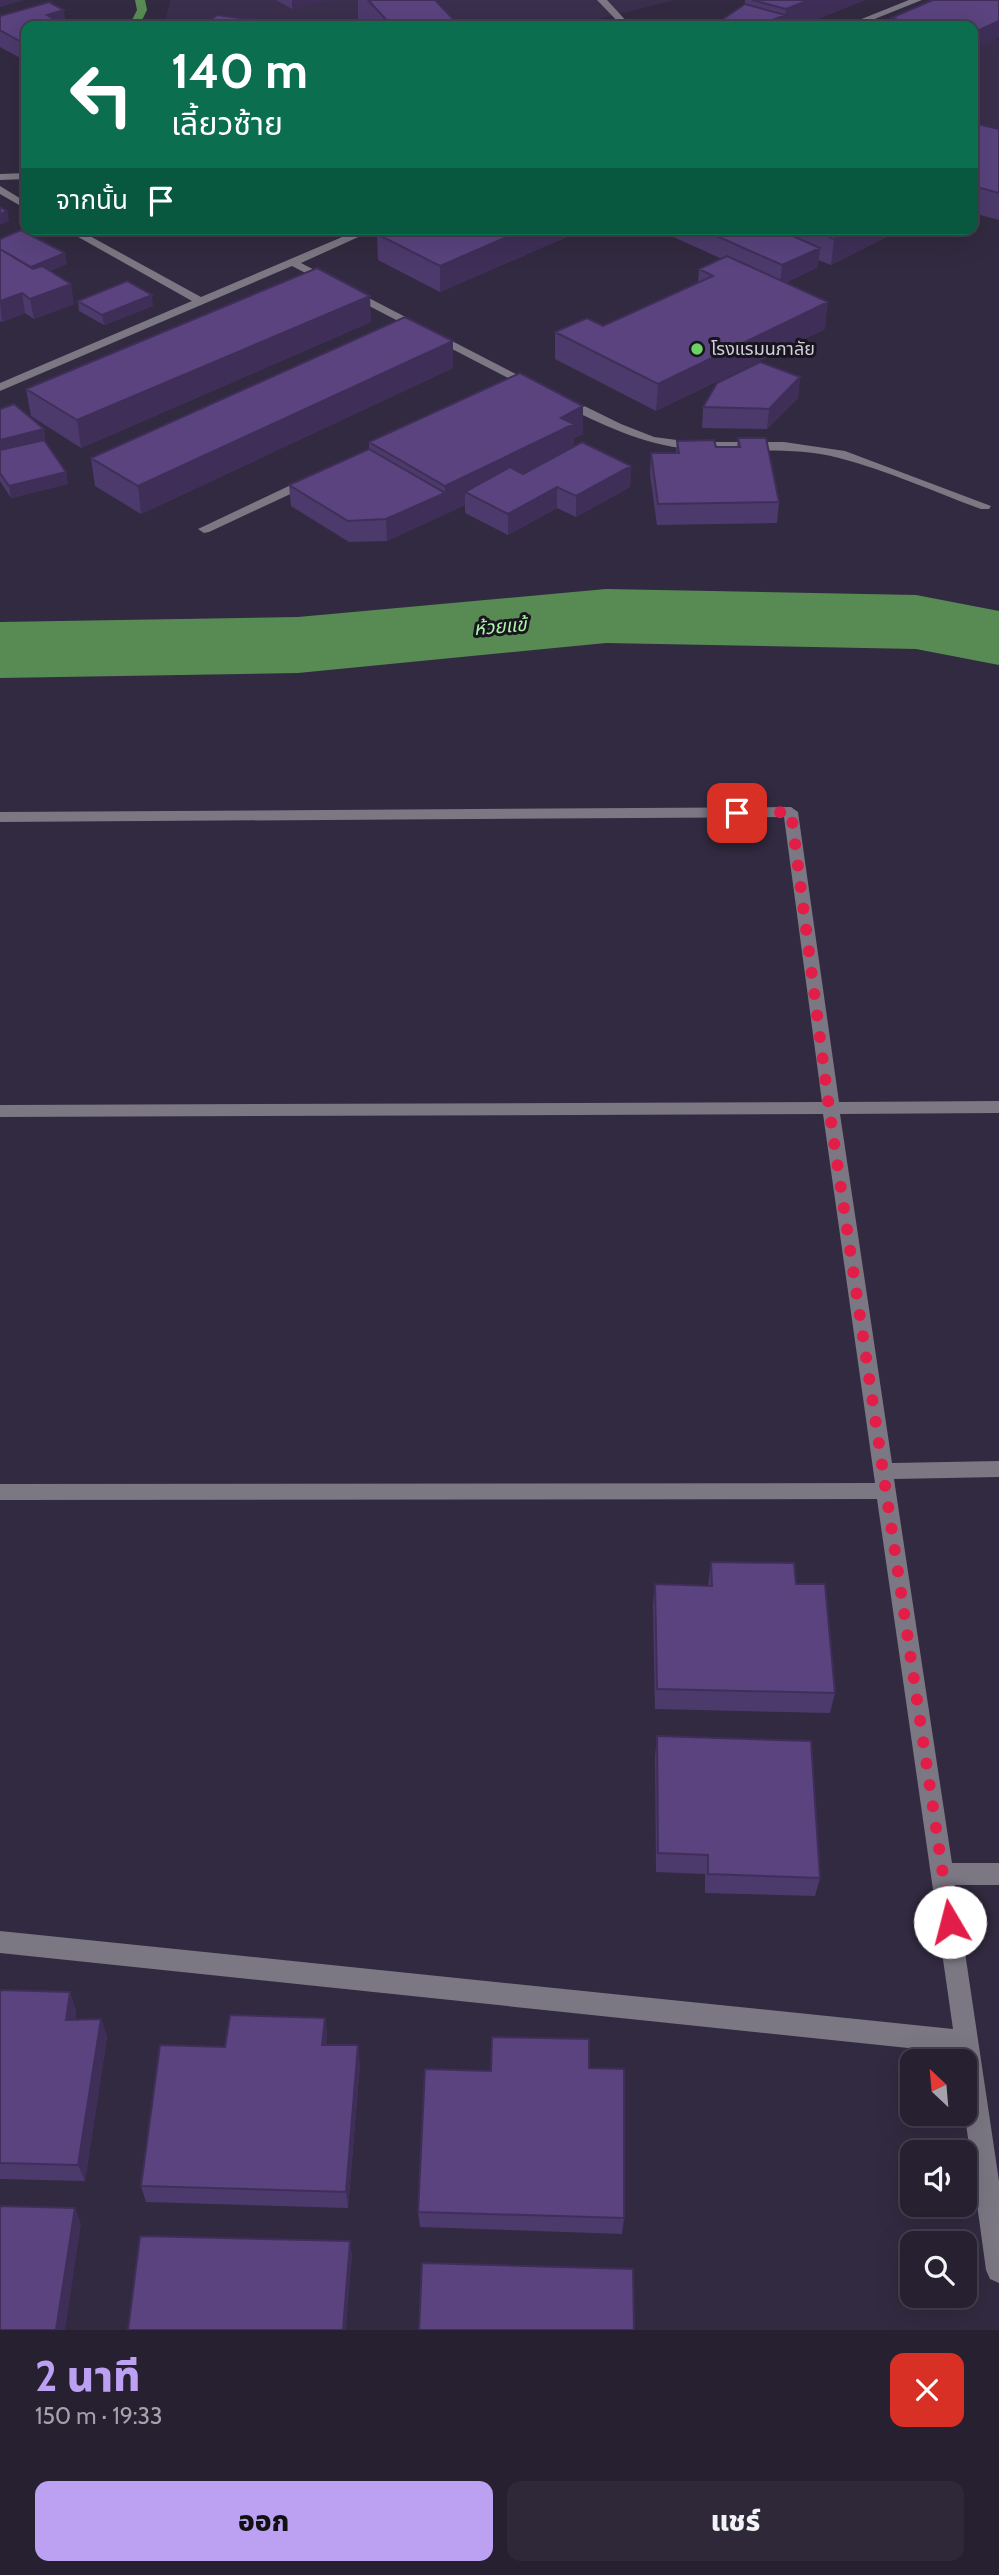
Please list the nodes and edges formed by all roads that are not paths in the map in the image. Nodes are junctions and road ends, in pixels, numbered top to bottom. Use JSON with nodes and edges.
{"nodes":[{"id":1,"x":602,"y":0,"type":"edge"},
{"id":2,"x":917,"y":0,"type":"edge"},
{"id":3,"x":624,"y":21,"type":"edge"},
{"id":4,"x":862,"y":21,"type":"edge"},
{"id":5,"x":21,"y":176,"type":"edge"},
{"id":6,"x":0,"y":177,"type":"edge"},
{"id":7,"x":0,"y":189,"type":"edge"},
{"id":8,"x":21,"y":203,"type":"edge"},
{"id":9,"x":80,"y":235,"type":"edge"},
{"id":10,"x":357,"y":235,"type":"edge"},
{"id":11,"x":292,"y":262,"type":"junction"},
{"id":12,"x":202,"y":302,"type":"junction"},
{"id":13,"x":0,"y":387,"type":"edge"},
{"id":14,"x":326,"y":472,"type":"edge"},
{"id":15,"x":985,"y":506,"type":"dead end"},
{"id":16,"x":204,"y":529,"type":"dead end"},
{"id":17,"x":0,"y":817,"type":"edge"},
{"id":18,"x":999,"y":1107,"type":"edge"},
{"id":19,"x":829,"y":1108,"type":"junction"},
{"id":20,"x":0,"y":1111,"type":"edge"},
{"id":21,"x":999,"y":1469,"type":"edge"},
{"id":22,"x":885,"y":1481,"type":"junction"},
{"id":23,"x":0,"y":1492,"type":"edge"},
{"id":24,"x":943,"y":1874,"type":"junction"},
{"id":25,"x":999,"y":1874,"type":"edge"},
{"id":26,"x":0,"y":1942,"type":"edge"},
{"id":27,"x":968,"y":2042,"type":"junction"},
{"id":28,"x":999,"y":2270,"type":"edge"}],
"edges":[{"from":1,"to":3,"type":"street"},
{"from":2,"to":4,"type":"street"},
{"from":5,"to":6,"type":"street"},
{"from":7,"to":8,"type":"street"},
{"from":9,"to":12,"type":"street"},
{"from":10,"to":11,"type":"street"},
{"from":11,"to":12,"type":"street"},
{"from":11,"to":15,"type":"street"},
{"from":12,"to":13,"type":"street"},
{"from":14,"to":16,"type":"street"},
{"from":17,"to":19,"type":"street"},
{"from":18,"to":19,"type":"street"},
{"from":19,"to":20,"type":"street"},
{"from":19,"to":22,"type":"street"},
{"from":21,"to":22,"type":"street"},
{"from":22,"to":23,"type":"street"},
{"from":22,"to":24,"type":"street"},
{"from":24,"to":25,"type":"street"},
{"from":24,"to":27,"type":"street"},
{"from":26,"to":27,"type":"street"},
{"from":27,"to":28,"type":"street"}]}
